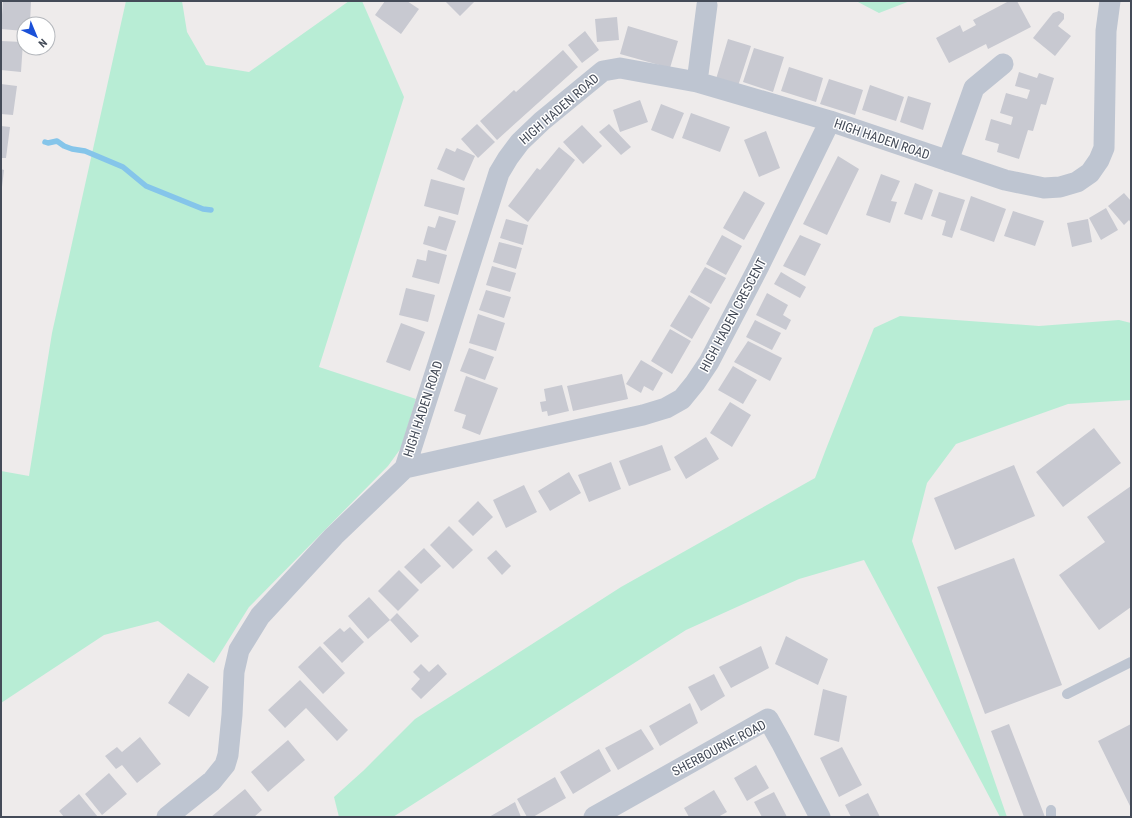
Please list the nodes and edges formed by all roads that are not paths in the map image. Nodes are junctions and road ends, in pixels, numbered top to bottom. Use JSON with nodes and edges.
{"nodes":[{"id":1,"x":1110,"y":1,"type":"edge"},
{"id":2,"x":705,"y":3,"type":"edge"},
{"id":3,"x":1003,"y":64,"type":"dead end"},
{"id":4,"x":697,"y":82,"type":"junction"},
{"id":5,"x":830,"y":121,"type":"junction"},
{"id":6,"x":948,"y":161,"type":"junction"},
{"id":7,"x":405,"y":468,"type":"junction"},
{"id":8,"x":1131,"y":662,"type":"edge"},
{"id":9,"x":1068,"y":694,"type":"dead end"},
{"id":10,"x":167,"y":817,"type":"edge"},
{"id":11,"x":594,"y":817,"type":"edge"},
{"id":12,"x":820,"y":817,"type":"edge"}],
"edges":[{"from":1,"to":6,"type":"street","name":"HIGH HADEN ROAD"},
{"from":2,"to":4,"type":"street"},
{"from":3,"to":6,"type":"street"},
{"from":4,"to":5,"type":"street","name":"HIGH HADEN ROAD"},
{"from":4,"to":7,"type":"street","name":"HIGH HADEN ROAD"},
{"from":5,"to":6,"type":"street","name":"HIGH HADEN ROAD"},
{"from":5,"to":7,"type":"street","name":"HIGH HADEN CRESCENT"},
{"from":7,"to":10,"type":"street","name":"HIGH HADEN ROAD"},
{"from":8,"to":9,"type":"lane"},
{"from":11,"to":12,"type":"street","name":"SHERBOURNE ROAD"}]}
